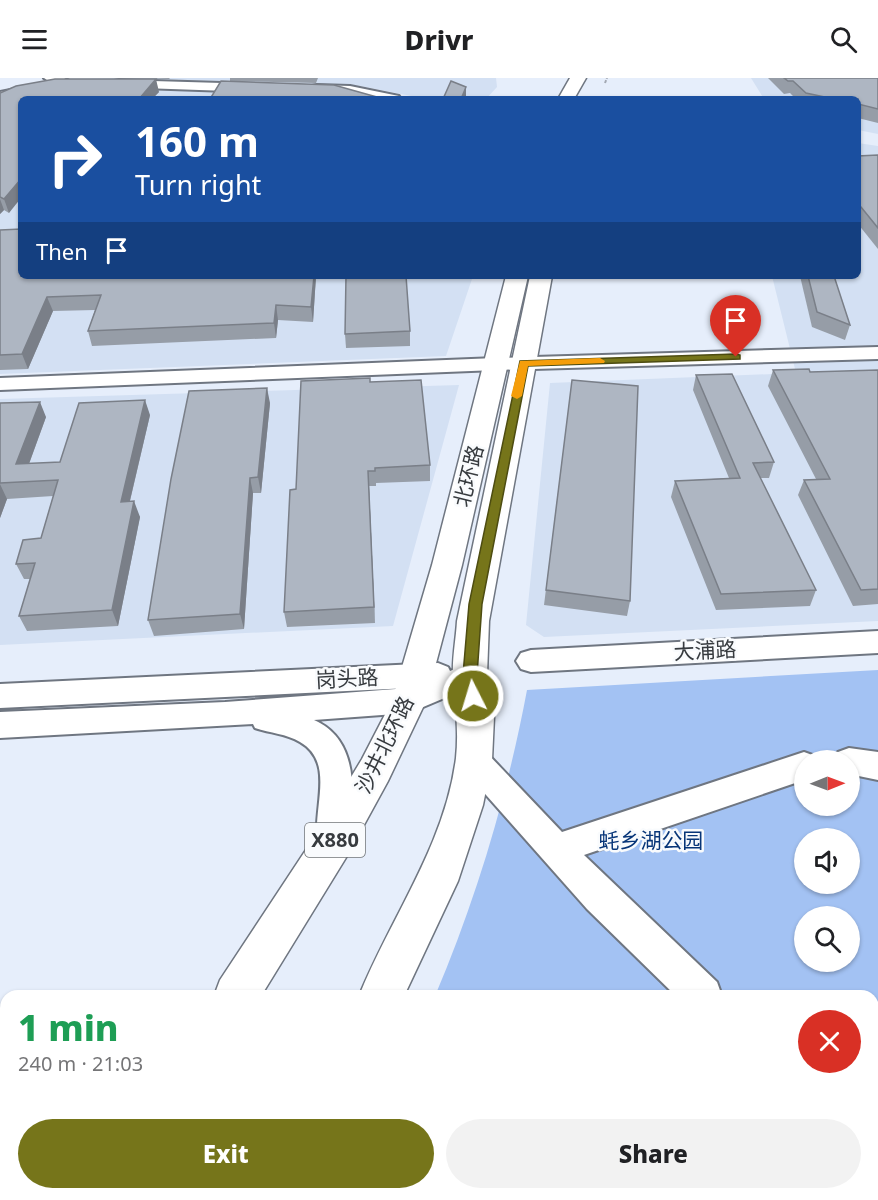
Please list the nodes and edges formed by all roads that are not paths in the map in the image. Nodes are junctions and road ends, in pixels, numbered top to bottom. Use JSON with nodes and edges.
{"nodes":[{"id":1,"x":51,"y":78,"type":"edge"},
{"id":2,"x":578,"y":78,"type":"edge"},
{"id":3,"x":600,"y":81,"type":"edge"},
{"id":4,"x":101,"y":84,"type":"edge"},
{"id":5,"x":267,"y":88,"type":"edge"},
{"id":6,"x":303,"y":89,"type":"edge"},
{"id":7,"x":0,"y":96,"type":"edge"},
{"id":8,"x":379,"y":96,"type":"edge"},
{"id":9,"x":568,"y":96,"type":"edge"},
{"id":10,"x":588,"y":96,"type":"edge"},
{"id":11,"x":516,"y":279,"type":"edge"},
{"id":12,"x":540,"y":279,"type":"edge"},
{"id":13,"x":878,"y":353,"type":"edge"},
{"id":14,"x":523,"y":363,"type":"junction"},
{"id":15,"x":496,"y":364,"type":"junction"},
{"id":16,"x":0,"y":384,"type":"edge"},
{"id":17,"x":878,"y":642,"type":"edge"},
{"id":18,"x":531,"y":661,"type":"dead end"},
{"id":19,"x":470,"y":675,"type":"junction"},
{"id":20,"x":413,"y":688,"type":"junction"},
{"id":21,"x":0,"y":696,"type":"edge"},
{"id":22,"x":225,"y":714,"type":"junction"},
{"id":23,"x":0,"y":725,"type":"edge"},
{"id":24,"x":474,"y":760,"type":"junction"},
{"id":25,"x":860,"y":763,"type":"edge"},
{"id":26,"x":878,"y":766,"type":"edge"},
{"id":27,"x":794,"y":769,"type":"edge"},
{"id":28,"x":333,"y":843,"type":"junction"},
{"id":29,"x":558,"y":849,"type":"junction"},
{"id":30,"x":240,"y":990,"type":"edge"},
{"id":31,"x":384,"y":990,"type":"edge"},
{"id":32,"x":697,"y":990,"type":"edge"}],
"edges":[{"from":1,"to":7,"type":"street"},
{"from":2,"to":9,"type":"main road"},
{"from":3,"to":10,"type":"main road"},
{"from":4,"to":5,"type":"street"},
{"from":6,"to":8,"type":"street"},
{"from":11,"to":15,"type":"main road","name":"北环路","number":"X880"},
{"from":12,"to":14,"type":"main road","name":"北环路"},
{"from":13,"to":14,"type":"street"},
{"from":14,"to":15,"type":"street"},
{"from":14,"to":19,"type":"main road","name":"北环路"},
{"from":15,"to":16,"type":"street"},
{"from":15,"to":20,"type":"main road","name":"北环路","number":"X880"},
{"from":17,"to":18,"type":"street","name":"大浦路"},
{"from":19,"to":20,"type":"street","name":"岗头路"},
{"from":19,"to":24,"type":"main road"},
{"from":20,"to":21,"type":"street","name":"岗头路"},
{"from":20,"to":22,"type":"street","name":"岗头路"},
{"from":20,"to":28,"type":"main road","name":"沙井北环路","number":"X880"},
{"from":22,"to":23,"type":"street","name":"岗头路"},
{"from":22,"to":28,"type":"street"},
{"from":24,"to":29,"type":"street"},
{"from":24,"to":31,"type":"main road"},
{"from":25,"to":26,"type":"street"},
{"from":27,"to":29,"type":"street"},
{"from":28,"to":30,"type":"main road","name":"沙井北环路","number":"X880"},
{"from":29,"to":32,"type":"street"}]}
